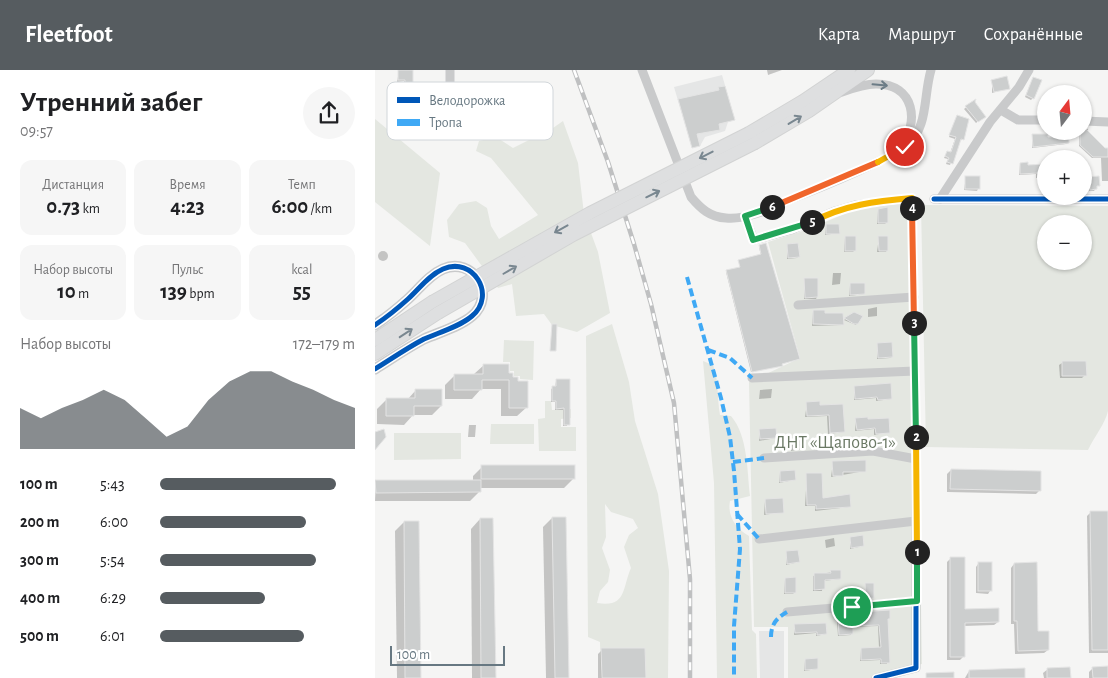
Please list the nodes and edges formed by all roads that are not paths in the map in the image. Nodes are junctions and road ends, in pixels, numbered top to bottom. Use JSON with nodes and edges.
{"nodes":[{"id":1,"x":642,"y":70,"type":"edge"},
{"id":2,"x":849,"y":70,"type":"edge"},
{"id":3,"x":868,"y":70,"type":"edge"},
{"id":4,"x":931,"y":70,"type":"edge"},
{"id":5,"x":1029,"y":70,"type":"edge"},
{"id":6,"x":833,"y":95,"type":"junction"},
{"id":7,"x":1001,"y":110,"type":"junction"},
{"id":8,"x":1037,"y":120,"type":"edge"},
{"id":9,"x":1093,"y":121,"type":"edge"},
{"id":10,"x":1108,"y":122,"type":"edge"},
{"id":11,"x":752,"y":138,"type":"junction"},
{"id":12,"x":892,"y":155,"type":"junction"},
{"id":13,"x":1108,"y":199,"type":"edge"},
{"id":14,"x":745,"y":216,"type":"junction"},
{"id":15,"x":914,"y":297,"type":"junction"},
{"id":16,"x":798,"y":304,"type":"dead end"},
{"id":17,"x":435,"y":308,"type":"junction"},
{"id":18,"x":375,"y":325,"type":"edge"},
{"id":19,"x":375,"y":340,"type":"edge"},
{"id":20,"x":375,"y":354,"type":"edge"},
{"id":21,"x":375,"y":369,"type":"edge"},
{"id":22,"x":915,"y":371,"type":"junction"},
{"id":23,"x":752,"y":378,"type":"dead end"},
{"id":24,"x":764,"y":458,"type":"dead end"},
{"id":25,"x":916,"y":459,"type":"junction"},
{"id":26,"x":917,"y":521,"type":"junction"},
{"id":27,"x":759,"y":539,"type":"dead end"},
{"id":28,"x":917,"y":601,"type":"junction"},
{"id":29,"x":787,"y":612,"type":"dead end"},
{"id":30,"x":876,"y":678,"type":"edge"}],
"edges":[{"from":1,"to":14,"type":"street"},
{"from":2,"to":11,"type":"main road"},
{"from":3,"to":6,"type":"main road"},
{"from":4,"to":12,"type":"street"},
{"from":5,"to":7,"type":"street"},
{"from":11,"to":6,"type":"main road","one_way":true},
{"from":6,"to":12,"type":"street","one_way":true},
{"from":7,"to":8,"type":"street"},
{"from":7,"to":13,"type":"street"},
{"from":9,"to":10,"type":"street"},
{"from":11,"to":17,"type":"main road","bridge":true},
{"from":12,"to":14,"type":"street"},
{"from":14,"to":15,"type":"street"},
{"from":15,"to":16,"type":"street"},
{"from":15,"to":22,"type":"street"},
{"from":17,"to":19,"type":"main road"},
{"from":20,"to":17,"type":"main road","one_way":true},
{"from":18,"to":21,"type":"street"},
{"from":22,"to":23,"type":"street"},
{"from":22,"to":25,"type":"street"},
{"from":24,"to":25,"type":"street"},
{"from":25,"to":26,"type":"street"},
{"from":26,"to":27,"type":"street"},
{"from":26,"to":28,"type":"street"},
{"from":28,"to":29,"type":"street"},
{"from":28,"to":30,"type":"street"}]}
